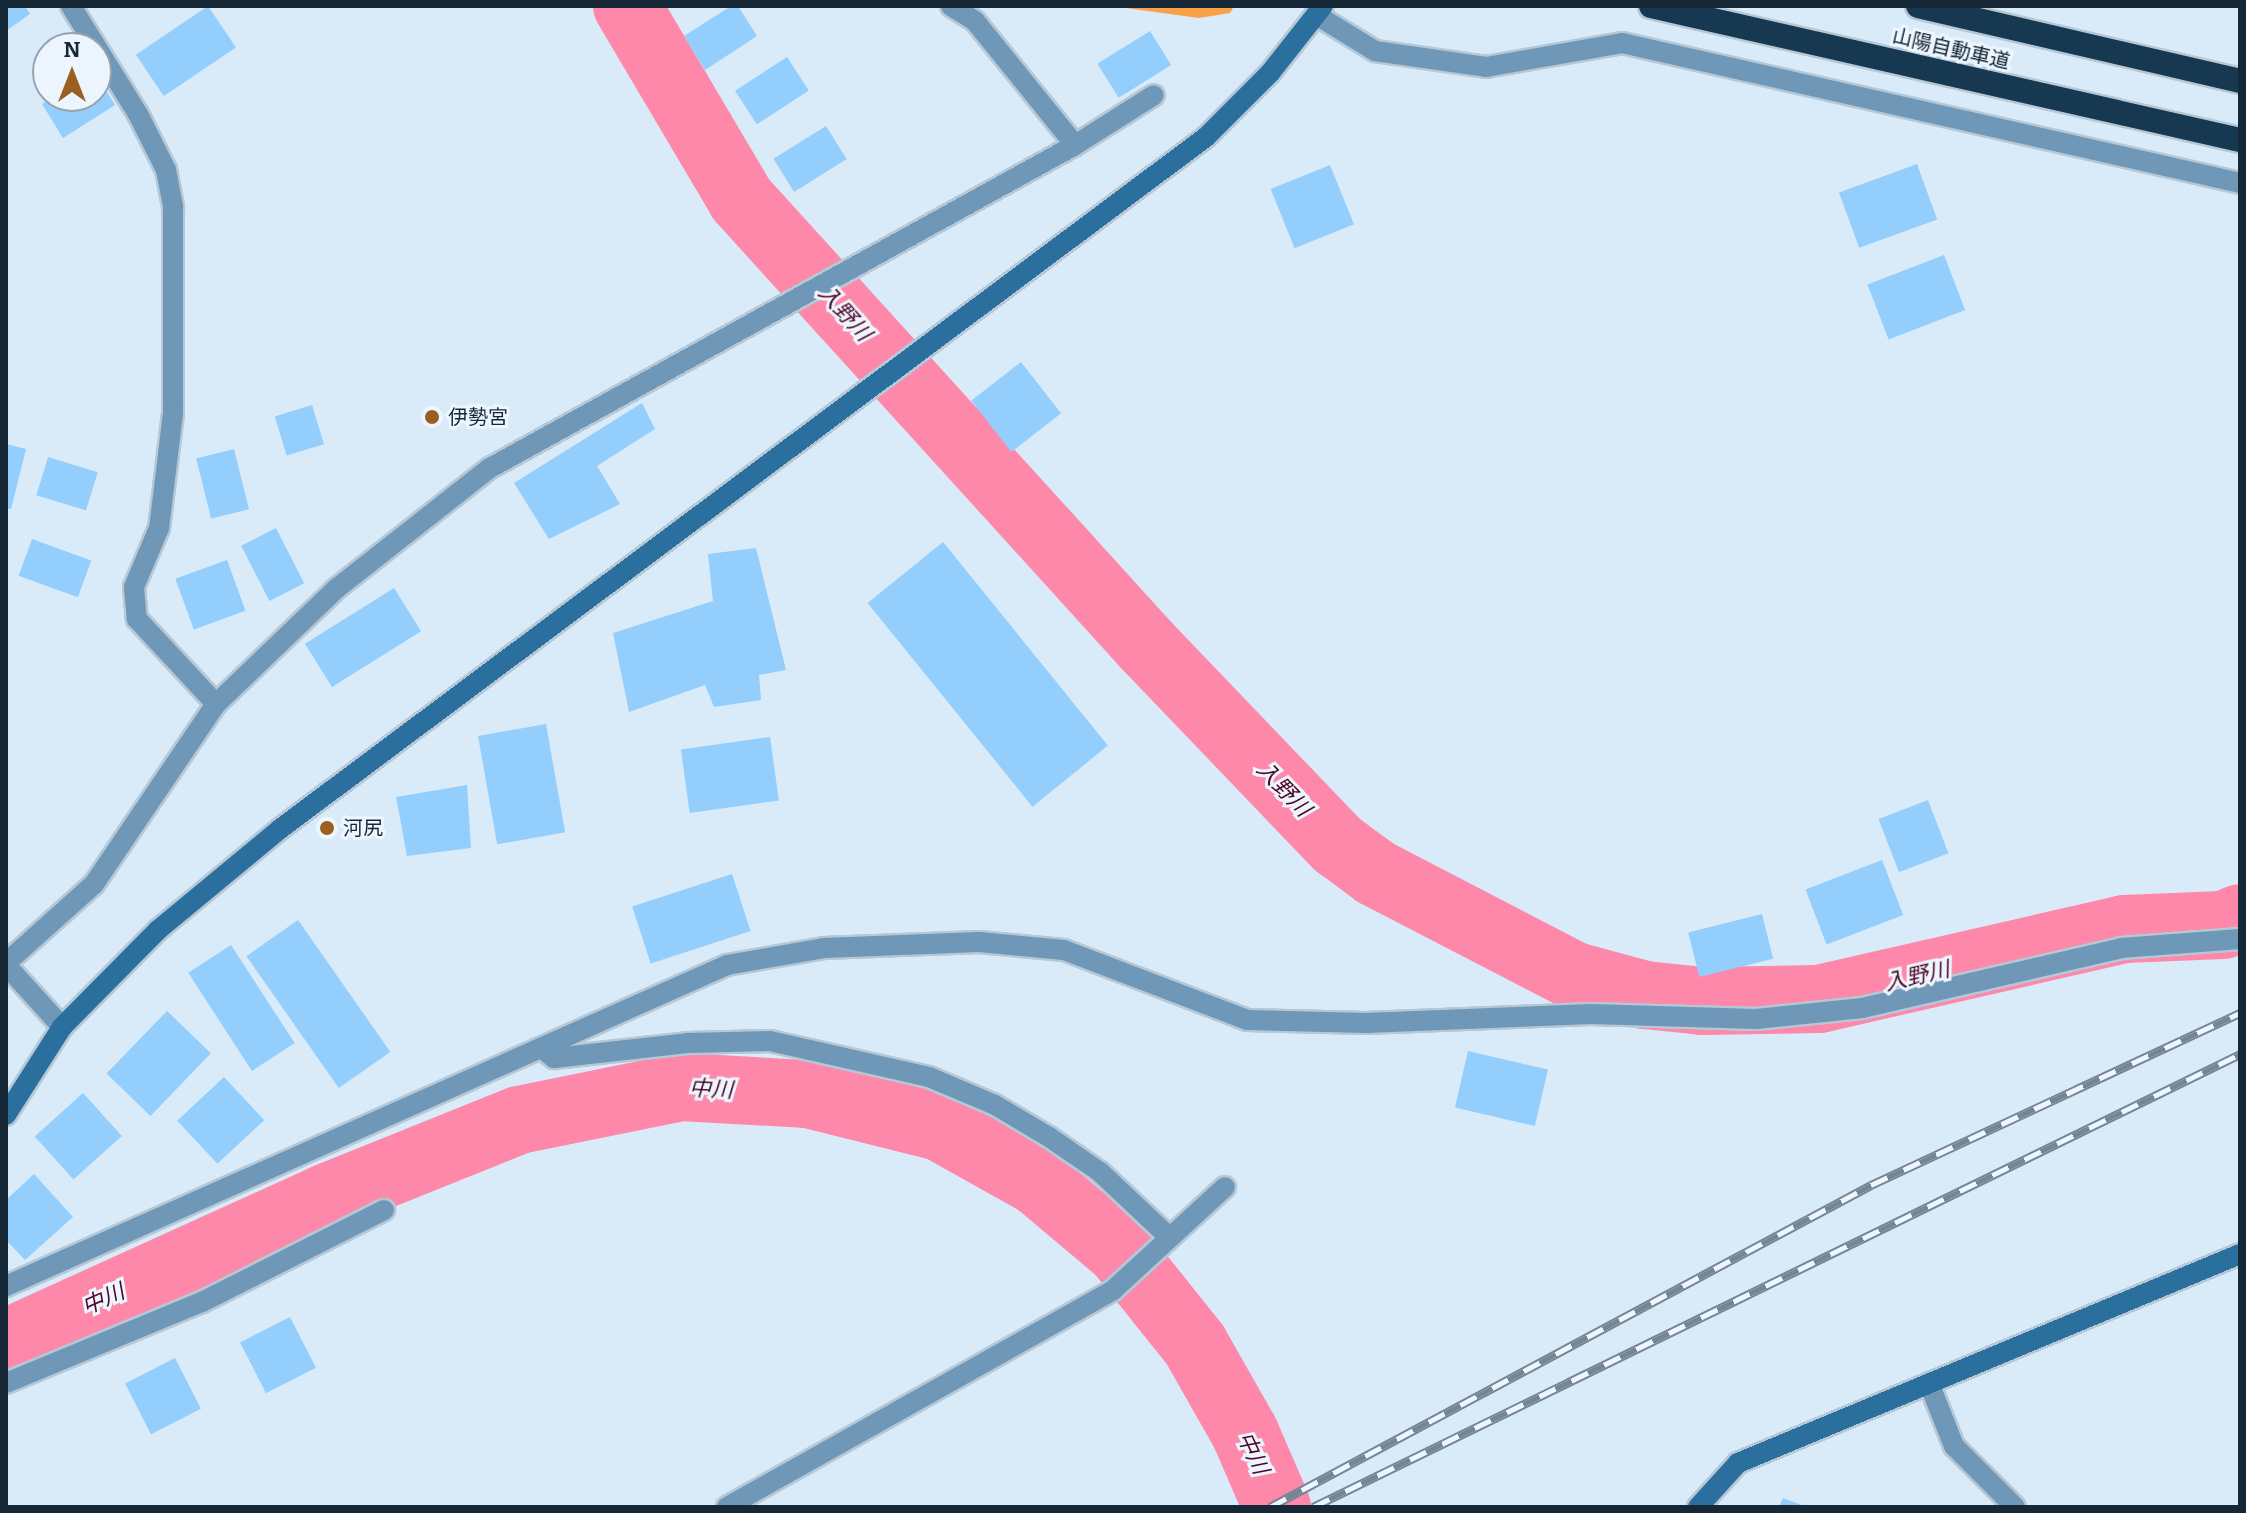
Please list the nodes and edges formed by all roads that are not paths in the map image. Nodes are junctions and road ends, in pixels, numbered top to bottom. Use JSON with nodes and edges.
{"nodes":[{"id":1,"x":71,"y":6,"type":"edge"},
{"id":2,"x":951,"y":6,"type":"edge"},
{"id":3,"x":1651,"y":6,"type":"edge"},
{"id":4,"x":1918,"y":6,"type":"edge"},
{"id":5,"x":1320,"y":11,"type":"edge"},
{"id":6,"x":2240,"y":81,"type":"edge"},
{"id":7,"x":1154,"y":95,"type":"dead end"},
{"id":8,"x":2240,"y":140,"type":"edge"},
{"id":9,"x":1075,"y":145,"type":"junction"},
{"id":10,"x":2240,"y":183,"type":"edge"},
{"id":11,"x":216,"y":704,"type":"junction"},
{"id":12,"x":2240,"y":939,"type":"edge"},
{"id":13,"x":6,"y":964,"type":"edge"},
{"id":14,"x":62,"y":1027,"type":"junction"},
{"id":15,"x":542,"y":1048,"type":"junction"},
{"id":16,"x":6,"y":1115,"type":"edge"},
{"id":17,"x":1225,"y":1187,"type":"dead end"},
{"id":18,"x":384,"y":1210,"type":"dead end"},
{"id":19,"x":1163,"y":1240,"type":"junction"},
{"id":20,"x":2240,"y":1254,"type":"edge"},
{"id":21,"x":6,"y":1286,"type":"edge"},
{"id":22,"x":6,"y":1383,"type":"edge"},
{"id":23,"x":1929,"y":1383,"type":"junction"},
{"id":24,"x":727,"y":1507,"type":"edge"},
{"id":25,"x":1698,"y":1507,"type":"edge"},
{"id":26,"x":2015,"y":1507,"type":"edge"}],
"edges":[{"from":1,"to":11,"type":"street"},
{"from":2,"to":9,"type":"street"},
{"from":3,"to":8,"type":"highway","name":"山陽自動車道"},
{"from":4,"to":6,"type":"highway","name":"山陽自動車道"},
{"from":5,"to":10,"type":"street"},
{"from":5,"to":14,"type":"street"},
{"from":7,"to":9,"type":"street"},
{"from":9,"to":11,"type":"street"},
{"from":11,"to":13,"type":"street"},
{"from":12,"to":15,"type":"street"},
{"from":13,"to":14,"type":"street"},
{"from":14,"to":16,"type":"street"},
{"from":15,"to":19,"type":"street"},
{"from":15,"to":21,"type":"street"},
{"from":17,"to":19,"type":"street"},
{"from":18,"to":22,"type":"street"},
{"from":19,"to":24,"type":"street"},
{"from":20,"to":23,"type":"street"},
{"from":23,"to":25,"type":"street"},
{"from":23,"to":26,"type":"street"}]}
